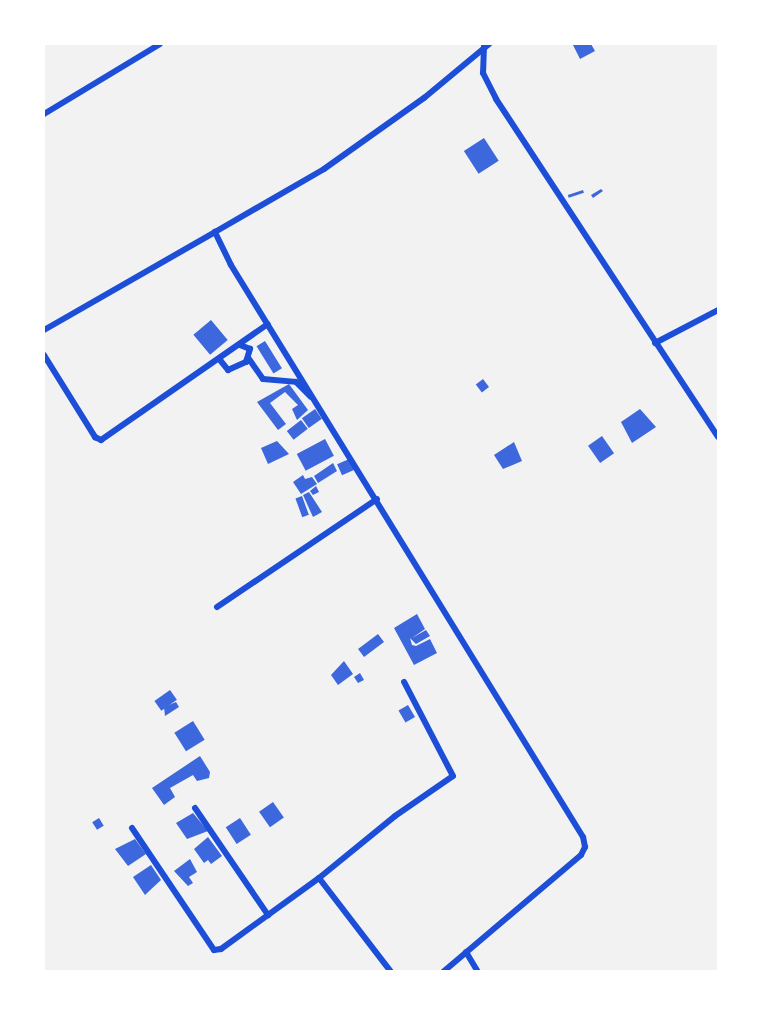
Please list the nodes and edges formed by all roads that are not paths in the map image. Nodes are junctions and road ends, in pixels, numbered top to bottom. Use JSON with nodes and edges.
{"nodes":[{"id":1,"x":160,"y":44,"type":"edge"},
{"id":2,"x":486,"y":45,"type":"edge"},
{"id":3,"x":44,"y":114,"type":"edge"},
{"id":4,"x":215,"y":232,"type":"junction"},
{"id":5,"x":718,"y":310,"type":"edge"},
{"id":6,"x":268,"y":324,"type":"junction"},
{"id":7,"x":44,"y":330,"type":"edge"},
{"id":8,"x":655,"y":343,"type":"junction"},
{"id":9,"x":240,"y":345,"type":"junction"},
{"id":10,"x":44,"y":355,"type":"edge"},
{"id":11,"x":249,"y":358,"type":"junction"},
{"id":12,"x":220,"y":360,"type":"junction"},
{"id":13,"x":315,"y":400,"type":"junction"},
{"id":14,"x":718,"y":437,"type":"edge"},
{"id":15,"x":377,"y":499,"type":"junction"},
{"id":16,"x":217,"y":607,"type":"dead end"},
{"id":17,"x":404,"y":681,"type":"dead end"},
{"id":18,"x":195,"y":808,"type":"dead end"},
{"id":19,"x":132,"y":828,"type":"dead end"},
{"id":20,"x":319,"y":878,"type":"junction"},
{"id":21,"x":268,"y":915,"type":"junction"},
{"id":22,"x":465,"y":952,"type":"junction"},
{"id":23,"x":391,"y":972,"type":"edge"},
{"id":24,"x":443,"y":972,"type":"edge"},
{"id":25,"x":478,"y":972,"type":"edge"}],
"edges":[{"from":1,"to":3,"type":"street"},
{"from":2,"to":4,"type":"street"},
{"from":2,"to":8,"type":"street"},
{"from":4,"to":6,"type":"street"},
{"from":4,"to":7,"type":"street"},
{"from":5,"to":8,"type":"street"},
{"from":6,"to":9,"type":"street"},
{"from":6,"to":13,"type":"street"},
{"from":8,"to":14,"type":"street"},
{"from":9,"to":11,"type":"street"},
{"from":9,"to":12,"type":"street"},
{"from":10,"to":12,"type":"street"},
{"from":11,"to":12,"type":"street"},
{"from":11,"to":13,"type":"street"},
{"from":13,"to":15,"type":"street"},
{"from":15,"to":16,"type":"street"},
{"from":15,"to":22,"type":"street"},
{"from":17,"to":20,"type":"street"},
{"from":18,"to":21,"type":"street"},
{"from":19,"to":21,"type":"street"},
{"from":20,"to":21,"type":"street"},
{"from":20,"to":23,"type":"street"},
{"from":22,"to":24,"type":"street"},
{"from":22,"to":25,"type":"street"}]}
